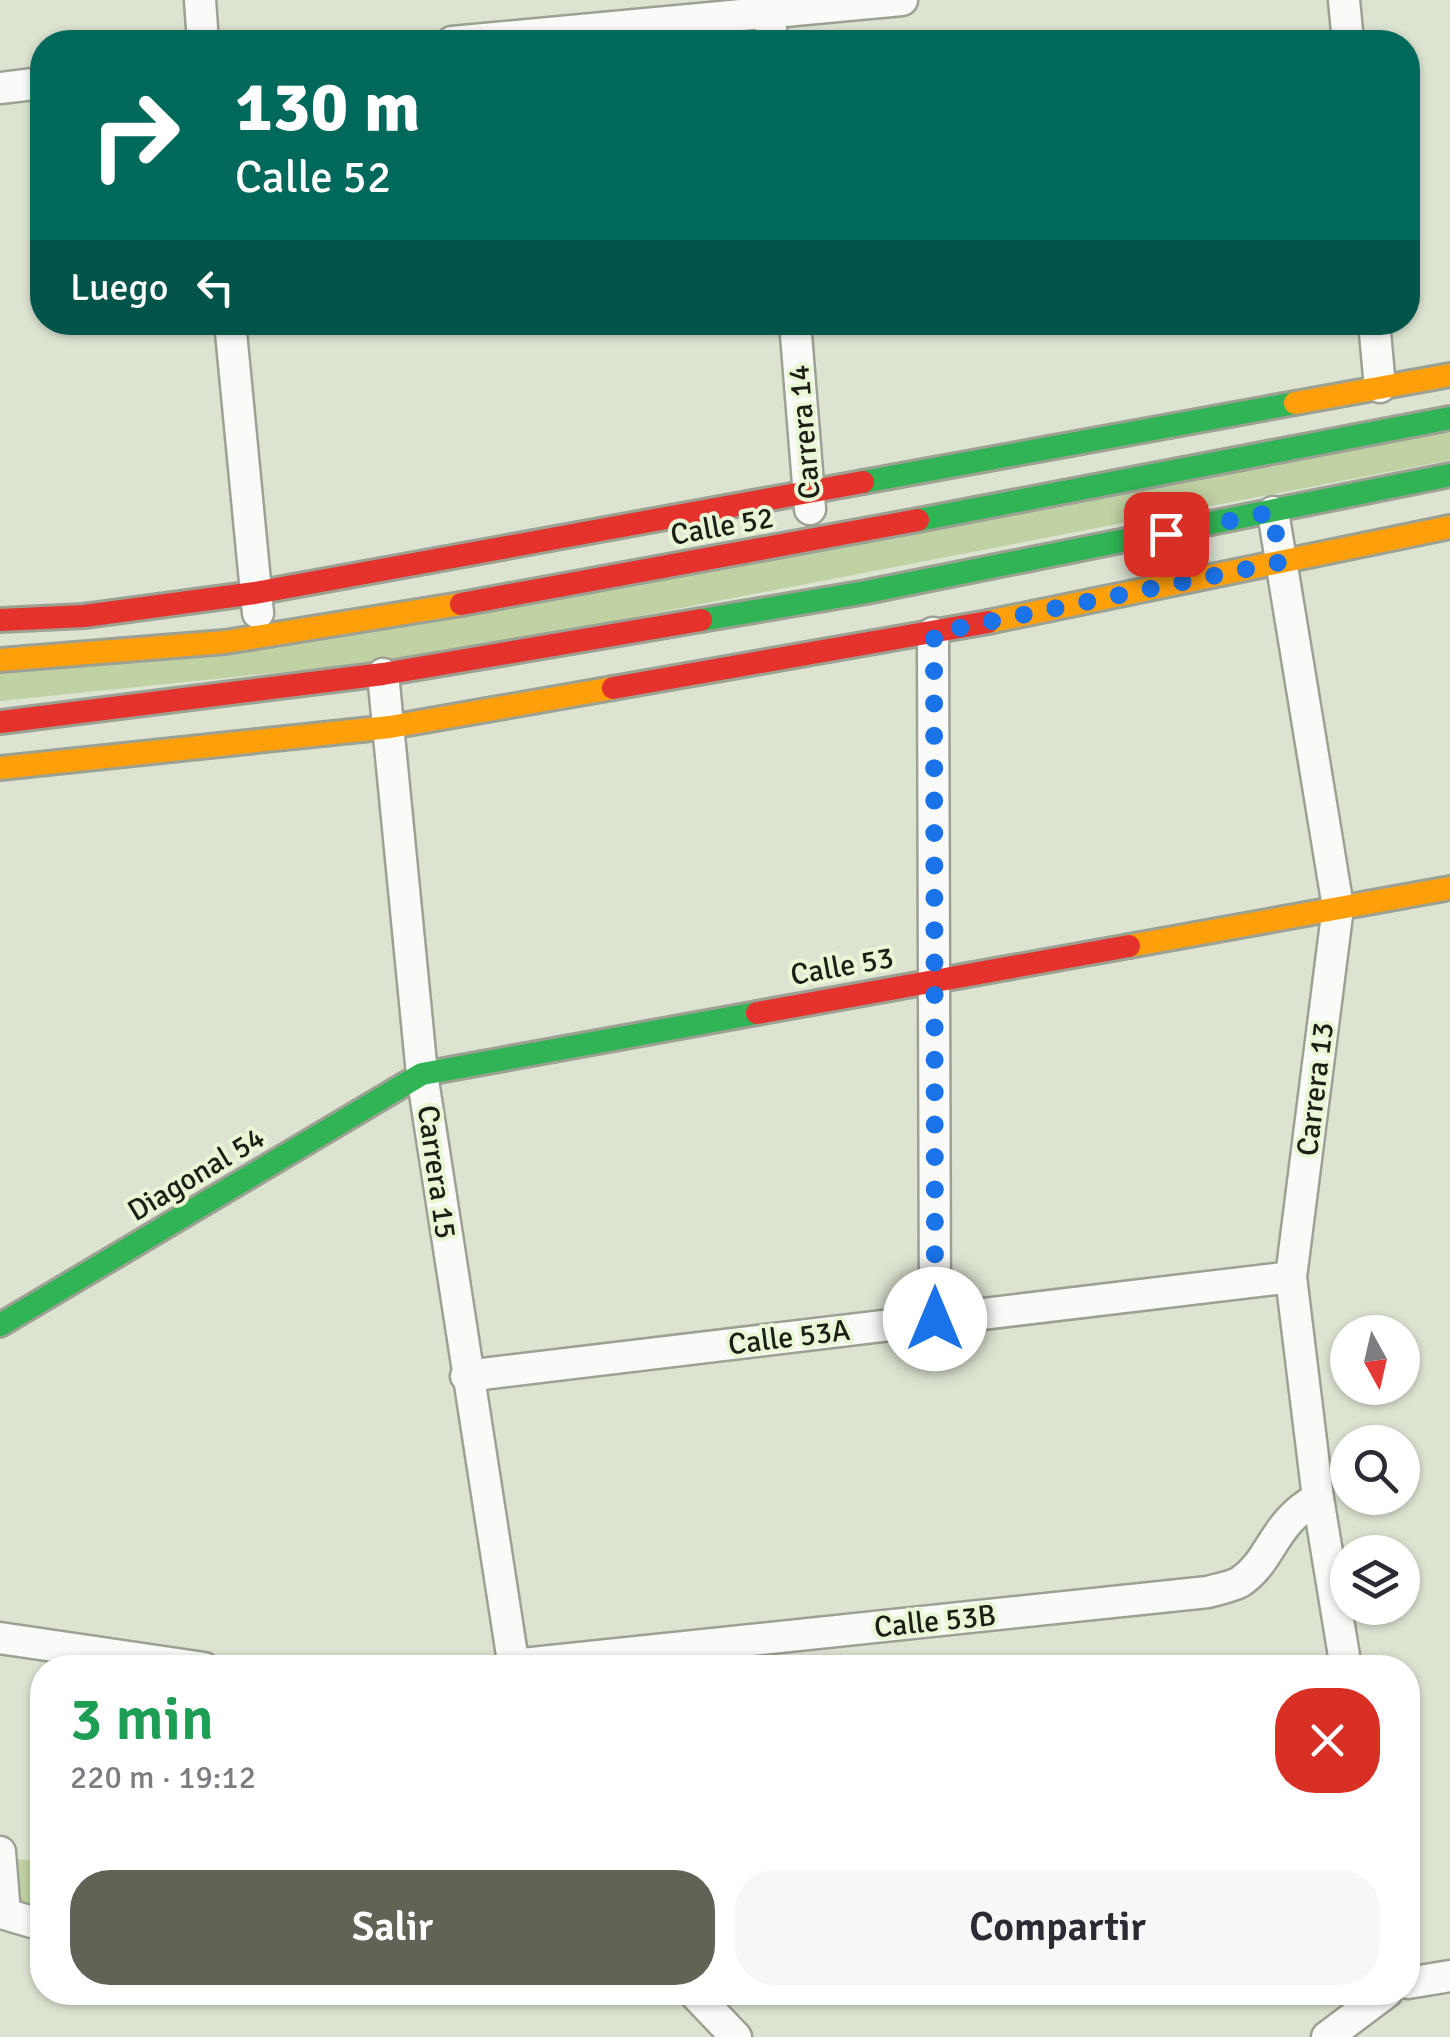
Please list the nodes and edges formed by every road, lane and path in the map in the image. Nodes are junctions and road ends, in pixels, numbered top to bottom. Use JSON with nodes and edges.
{"nodes":[{"id":1,"x":200,"y":0,"type":"edge"},
{"id":2,"x":902,"y":0,"type":"edge"},
{"id":3,"x":1344,"y":0,"type":"edge"},
{"id":4,"x":769,"y":6,"type":"edge"},
{"id":5,"x":202,"y":30,"type":"edge"},
{"id":6,"x":558,"y":30,"type":"edge"},
{"id":7,"x":1347,"y":30,"type":"edge"},
{"id":8,"x":30,"y":84,"type":"edge"},
{"id":9,"x":0,"y":88,"type":"edge"},
{"id":10,"x":231,"y":335,"type":"edge"},
{"id":11,"x":796,"y":335,"type":"edge"},
{"id":12,"x":1375,"y":335,"type":"edge"},
{"id":13,"x":1450,"y":375,"type":"edge"},
{"id":14,"x":1380,"y":387,"type":"junction"},
{"id":15,"x":1450,"y":418,"type":"edge"},
{"id":16,"x":1450,"y":475,"type":"edge"},
{"id":17,"x":809,"y":494,"type":"junction"},
{"id":18,"x":1272,"y":512,"type":"junction"},
{"id":19,"x":1450,"y":527,"type":"edge"},
{"id":20,"x":813,"y":540,"type":"junction"},
{"id":21,"x":1281,"y":562,"type":"junction"},
{"id":22,"x":255,"y":593,"type":"junction"},
{"id":23,"x":0,"y":620,"type":"edge"},
{"id":24,"x":934,"y":633,"type":"junction"},
{"id":25,"x":263,"y":639,"type":"junction"},
{"id":26,"x":0,"y":660,"type":"edge"},
{"id":27,"x":383,"y":674,"type":"junction"},
{"id":28,"x":0,"y":722,"type":"edge"},
{"id":29,"x":390,"y":728,"type":"junction"},
{"id":30,"x":0,"y":768,"type":"edge"},
{"id":31,"x":1450,"y":888,"type":"edge"},
{"id":32,"x":1338,"y":907,"type":"junction"},
{"id":33,"x":934,"y":979,"type":"junction"},
{"id":34,"x":422,"y":1074,"type":"junction"},
{"id":35,"x":1290,"y":1276,"type":"junction"},
{"id":36,"x":935,"y":1319,"type":"junction"},
{"id":37,"x":0,"y":1325,"type":"edge"},
{"id":38,"x":466,"y":1376,"type":"junction"},
{"id":39,"x":1318,"y":1498,"type":"junction"},
{"id":40,"x":0,"y":1638,"type":"edge"},
{"id":41,"x":116,"y":1655,"type":"edge"},
{"id":42,"x":512,"y":1655,"type":"edge"},
{"id":43,"x":617,"y":1655,"type":"edge"},
{"id":44,"x":1344,"y":1655,"type":"edge"},
{"id":45,"x":0,"y":1852,"type":"edge"},
{"id":46,"x":30,"y":1921,"type":"edge"},
{"id":47,"x":1450,"y":1976,"type":"edge"},
{"id":48,"x":1420,"y":1981,"type":"edge"},
{"id":49,"x":705,"y":2005,"type":"edge"},
{"id":50,"x":1370,"y":2005,"type":"edge"},
{"id":51,"x":736,"y":2037,"type":"edge"},
{"id":52,"x":1327,"y":2037,"type":"edge"}],
"edges":[{"from":1,"to":5,"type":"street"},
{"from":2,"to":4,"type":"street"},
{"from":3,"to":7,"type":"street"},
{"from":4,"to":6,"type":"street"},
{"from":8,"to":9,"type":"street"},
{"from":10,"to":22,"type":"street"},
{"from":11,"to":17,"type":"street","name":"Carrera 14"},
{"from":12,"to":14,"type":"street"},
{"from":13,"to":14,"type":"street","name":"Calle 52"},
{"from":14,"to":17,"type":"street","name":"Calle 52"},
{"from":15,"to":20,"type":"street","name":"Calle 52"},
{"from":16,"to":18,"type":"street"},
{"from":17,"to":20,"type":"street","name":"Carrera 14"},
{"from":17,"to":22,"type":"street","name":"Calle 52"},
{"from":18,"to":21,"type":"street","name":"Carrera 13"},
{"from":18,"to":27,"type":"street"},
{"from":19,"to":21,"type":"street"},
{"from":20,"to":25,"type":"street","name":"Calle 52"},
{"from":21,"to":24,"type":"street"},
{"from":21,"to":32,"type":"street","name":"Carrera 13"},
{"from":22,"to":23,"type":"street","name":"Calle 52"},
{"from":22,"to":25,"type":"street"},
{"from":24,"to":29,"type":"street"},
{"from":24,"to":33,"type":"street"},
{"from":25,"to":26,"type":"street","name":"Calle 52"},
{"from":27,"to":28,"type":"street"},
{"from":27,"to":29,"type":"street","name":"Carrera 15"},
{"from":29,"to":30,"type":"street"},
{"from":29,"to":34,"type":"street","name":"Carrera 15"},
{"from":31,"to":32,"type":"street","name":"Calle 53"},
{"from":32,"to":33,"type":"street","name":"Calle 53"},
{"from":32,"to":35,"type":"street","name":"Carrera 13"},
{"from":33,"to":34,"type":"street","name":"Calle 53"},
{"from":33,"to":36,"type":"street"},
{"from":34,"to":37,"type":"street","name":"Diagonal 54"},
{"from":34,"to":38,"type":"street","name":"Carrera 15"},
{"from":35,"to":36,"type":"street","name":"Calle 53A"},
{"from":35,"to":39,"type":"street","name":"Carrera 13"},
{"from":36,"to":38,"type":"street","name":"Calle 53A"},
{"from":38,"to":42,"type":"street","name":"Carrera 15"},
{"from":39,"to":43,"type":"street","name":"Calle 53B"},
{"from":39,"to":44,"type":"street","name":"Carrera 13"},
{"from":40,"to":41,"type":"street"},
{"from":45,"to":46,"type":"street"},
{"from":47,"to":48,"type":"street"},
{"from":49,"to":51,"type":"street"},
{"from":50,"to":52,"type":"street"}]}
